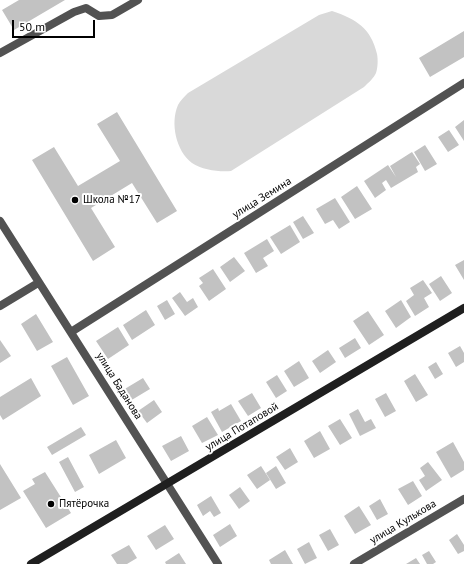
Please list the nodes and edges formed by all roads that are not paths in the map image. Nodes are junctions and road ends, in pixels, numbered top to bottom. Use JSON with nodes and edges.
{"nodes":[{"id":1,"x":138,"y":0,"type":"edge"},
{"id":2,"x":0,"y":53,"type":"edge"},
{"id":3,"x":464,"y":83,"type":"edge"},
{"id":4,"x":0,"y":221,"type":"edge"},
{"id":5,"x":38,"y":283,"type":"junction"},
{"id":6,"x":0,"y":306,"type":"edge"},
{"id":7,"x":464,"y":308,"type":"edge"},
{"id":8,"x":71,"y":332,"type":"junction"},
{"id":9,"x":168,"y":484,"type":"junction"},
{"id":10,"x":464,"y":499,"type":"edge"},
{"id":11,"x":31,"y":564,"type":"edge"},
{"id":12,"x":218,"y":564,"type":"edge"},
{"id":13,"x":354,"y":564,"type":"edge"}],
"edges":[{"from":1,"to":2,"type":"street"},
{"from":3,"to":8,"type":"street","name":"улица Земина"},
{"from":4,"to":5,"type":"street","name":"улица Баданова"},
{"from":5,"to":6,"type":"street"},
{"from":5,"to":8,"type":"street","name":"улица Баданова"},
{"from":7,"to":9,"type":"main road","name":"улица Потаповой"},
{"from":8,"to":9,"type":"street","name":"улица Баданова"},
{"from":9,"to":11,"type":"main road","name":"улица Потаповой"},
{"from":9,"to":12,"type":"street","name":"улица Баданова"},
{"from":10,"to":13,"type":"street","name":"улица Кулькова"}]}
